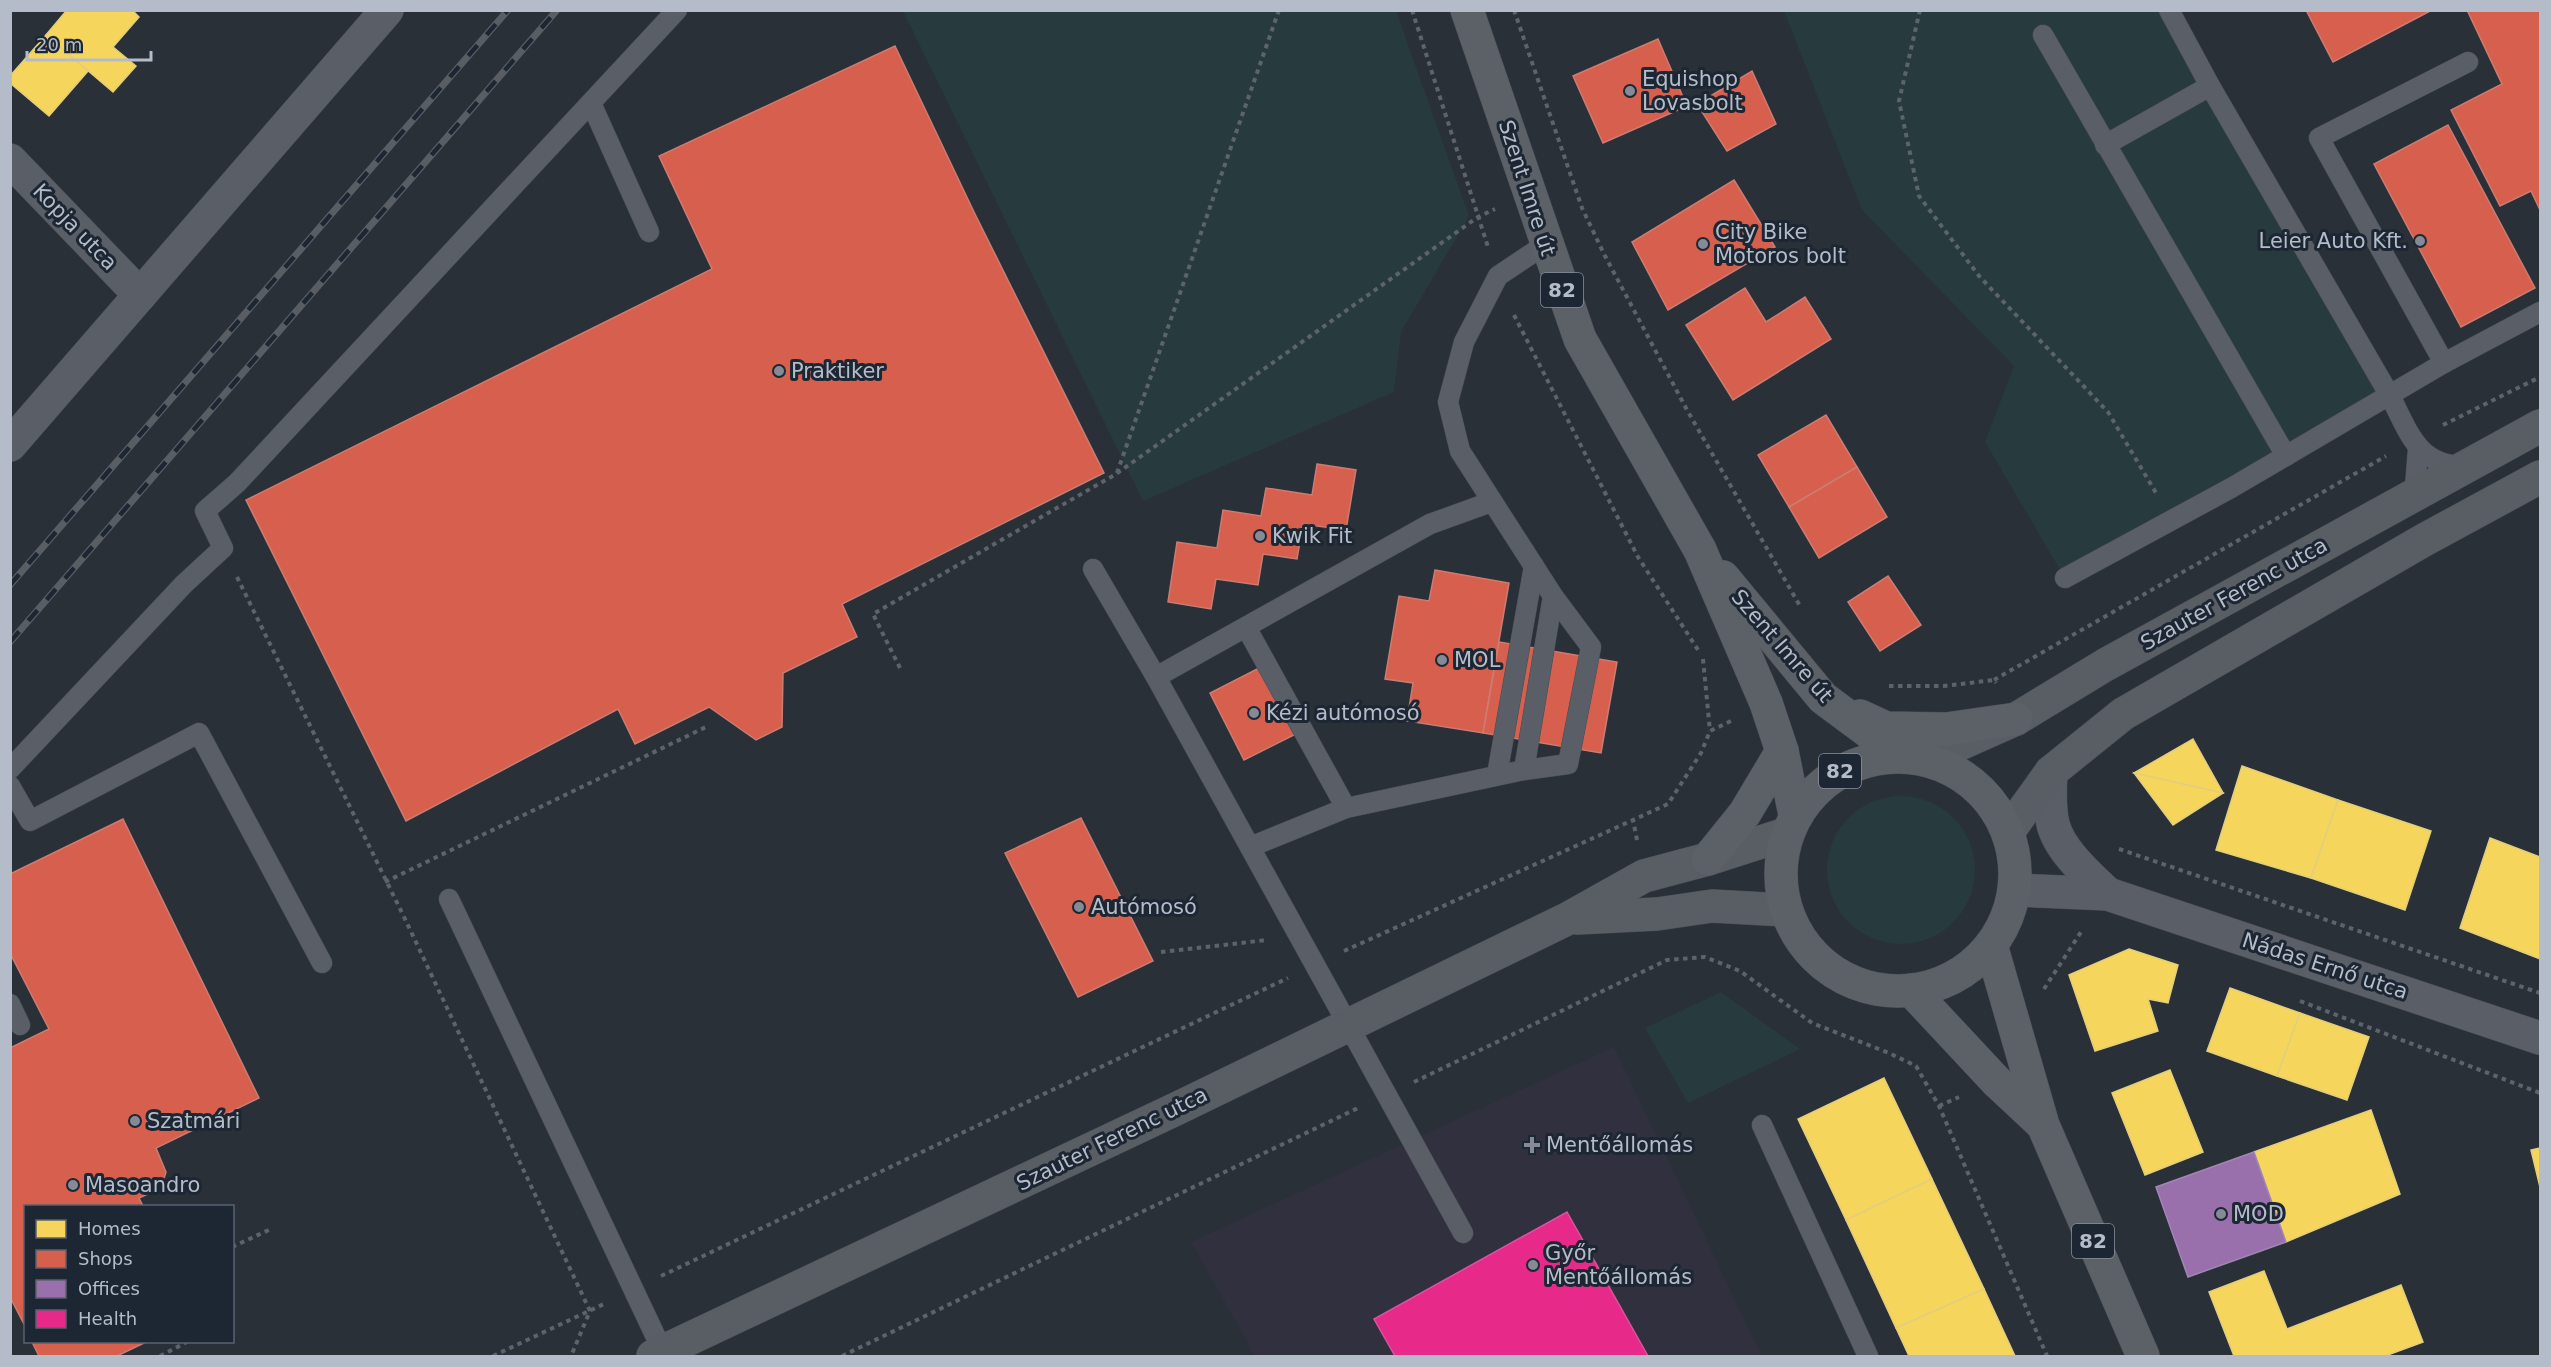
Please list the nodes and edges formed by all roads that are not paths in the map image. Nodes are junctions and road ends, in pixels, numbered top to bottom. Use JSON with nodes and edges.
{"nodes":[{"id":1,"x":387,"y":10,"type":"edge"},
{"id":2,"x":677,"y":10,"type":"edge"},
{"id":3,"x":1467,"y":10,"type":"edge"},
{"id":4,"x":2169,"y":10,"type":"edge"},
{"id":5,"x":2043,"y":35,"type":"dead end"},
{"id":6,"x":2468,"y":62,"type":"dead end"},
{"id":7,"x":2210,"y":86,"type":"junction"},
{"id":8,"x":591,"y":104,"type":"junction"},
{"id":9,"x":2105,"y":145,"type":"junction"},
{"id":10,"x":10,"y":160,"type":"edge"},
{"id":11,"x":649,"y":232,"type":"dead end"},
{"id":12,"x":1546,"y":244,"type":"junction"},
{"id":13,"x":140,"y":295,"type":"junction"},
{"id":14,"x":2541,"y":312,"type":"edge"},
{"id":15,"x":2444,"y":363,"type":"junction"},
{"id":16,"x":2390,"y":396,"type":"junction"},
{"id":17,"x":2541,"y":426,"type":"edge"},
{"id":18,"x":10,"y":445,"type":"edge"},
{"id":19,"x":2415,"y":445,"type":"junction"},
{"id":20,"x":2286,"y":456,"type":"junction"},
{"id":21,"x":2463,"y":466,"type":"junction"},
{"id":22,"x":2541,"y":477,"type":"edge"},
{"id":23,"x":2403,"y":501,"type":"junction"},
{"id":24,"x":1491,"y":502,"type":"junction"},
{"id":25,"x":1700,"y":550,"type":"junction"},
{"id":26,"x":1534,"y":566,"type":"junction"},
{"id":27,"x":1093,"y":569,"type":"dead end"},
{"id":28,"x":2065,"y":578,"type":"dead end"},
{"id":29,"x":1553,"y":596,"type":"junction"},
{"id":30,"x":1246,"y":627,"type":"junction"},
{"id":31,"x":1156,"y":676,"type":"junction"},
{"id":32,"x":1823,"y":698,"type":"junction"},
{"id":33,"x":2016,"y":719,"type":"junction"},
{"id":34,"x":1782,"y":751,"type":"junction"},
{"id":35,"x":1913,"y":758,"type":"junction"},
{"id":36,"x":10,"y":769,"type":"edge"},
{"id":37,"x":1524,"y":770,"type":"junction"},
{"id":38,"x":2051,"y":772,"type":"junction"},
{"id":39,"x":1497,"y":775,"type":"junction"},
{"id":40,"x":10,"y":786,"type":"edge"},
{"id":41,"x":1346,"y":808,"type":"junction"},
{"id":42,"x":1791,"y":824,"type":"junction"},
{"id":43,"x":2008,"y":832,"type":"junction"},
{"id":44,"x":1250,"y":847,"type":"junction"},
{"id":45,"x":1707,"y":859,"type":"junction"},
{"id":46,"x":2016,"y":890,"type":"junction"},
{"id":47,"x":2108,"y":894,"type":"junction"},
{"id":48,"x":449,"y":899,"type":"dead end"},
{"id":49,"x":1785,"y":910,"type":"junction"},
{"id":50,"x":1569,"y":918,"type":"junction"},
{"id":51,"x":1991,"y":945,"type":"junction"},
{"id":52,"x":321,"y":963,"type":"dead end"},
{"id":53,"x":1911,"y":990,"type":"junction"},
{"id":54,"x":10,"y":1004,"type":"edge"},
{"id":55,"x":20,"y":1025,"type":"dead end"},
{"id":56,"x":1347,"y":1025,"type":"junction"},
{"id":57,"x":2541,"y":1038,"type":"edge"},
{"id":58,"x":1762,"y":1125,"type":"dead end"},
{"id":59,"x":2043,"y":1125,"type":"junction"},
{"id":60,"x":1463,"y":1233,"type":"dead end"},
{"id":61,"x":658,"y":1354,"type":"edge"},
{"id":62,"x":1868,"y":1356,"type":"edge"},
{"id":63,"x":2143,"y":1356,"type":"edge"}],
"edges":[{"from":1,"to":13,"type":"street"},
{"from":2,"to":8,"type":"lane"},
{"from":3,"to":12,"type":"main road","name":"Szent Imre út","number":"82"},
{"from":4,"to":7,"type":"lane"},
{"from":5,"to":9,"type":"lane"},
{"from":6,"to":15,"type":"lane"},
{"from":7,"to":9,"type":"lane"},
{"from":7,"to":16,"type":"lane"},
{"from":8,"to":11,"type":"lane"},
{"from":8,"to":36,"type":"lane"},
{"from":9,"to":20,"type":"lane"},
{"from":10,"to":13,"type":"street","name":"Kopja utca"},
{"from":12,"to":24,"type":"lane"},
{"from":12,"to":25,"type":"main road","name":"Szent Imre út","number":"82"},
{"from":13,"to":18,"type":"street"},
{"from":14,"to":15,"type":"lane"},
{"from":15,"to":16,"type":"lane"},
{"from":16,"to":19,"type":"lane"},
{"from":16,"to":20,"type":"lane"},
{"from":17,"to":21,"type":"street","name":"Szauter Ferenc utca"},
{"from":19,"to":21,"type":"lane"},
{"from":19,"to":23,"type":"lane"},
{"from":20,"to":28,"type":"lane"},
{"from":21,"to":23,"type":"street","name":"Szauter Ferenc utca"},
{"from":22,"to":38,"type":"street"},
{"from":23,"to":33,"type":"street","name":"Szauter Ferenc utca"},
{"from":24,"to":26,"type":"lane"},
{"from":24,"to":30,"type":"lane"},
{"from":25,"to":32,"type":"main road","name":"Szent Imre út","number":"82"},
{"from":25,"to":34,"type":"main road","name":"Szent Imre út","number":"82"},
{"from":26,"to":29,"type":"lane"},
{"from":26,"to":39,"type":"lane"},
{"from":27,"to":31,"type":"lane"},
{"from":29,"to":37,"type":"lane"},
{"from":29,"to":37,"type":"lane"},
{"from":30,"to":31,"type":"lane"},
{"from":30,"to":41,"type":"lane"},
{"from":31,"to":44,"type":"lane"},
{"from":32,"to":33,"type":"main road"},
{"from":32,"to":35,"type":"main road","name":"Szent Imre út","number":"82"},
{"from":33,"to":35,"type":"street","name":"Szauter Ferenc utca"},
{"from":34,"to":42,"type":"main road","name":"Szent Imre út","number":"82"},
{"from":34,"to":45,"type":"main road"},
{"from":35,"to":42,"type":"main road","number":"82"},
{"from":35,"to":43,"type":"main road","number":"82"},
{"from":37,"to":39,"type":"lane"},
{"from":38,"to":43,"type":"street"},
{"from":38,"to":47,"type":"street","name":"Nádas Ernő utca"},
{"from":39,"to":41,"type":"lane"},
{"from":40,"to":52,"type":"lane"},
{"from":41,"to":44,"type":"lane"},
{"from":42,"to":45,"type":"street","name":"Szauter Ferenc utca"},
{"from":42,"to":49,"type":"main road","number":"82"},
{"from":43,"to":46,"type":"main road","number":"82"},
{"from":44,"to":56,"type":"lane"},
{"from":45,"to":50,"type":"street","name":"Szauter Ferenc utca"},
{"from":46,"to":47,"type":"street","name":"Nádas Ernő utca"},
{"from":46,"to":51,"type":"main road","number":"82"},
{"from":47,"to":57,"type":"street","name":"Nádas Ernő utca"},
{"from":48,"to":61,"type":"lane"},
{"from":49,"to":50,"type":"street","name":"Szauter Ferenc utca"},
{"from":49,"to":53,"type":"main road","number":"82"},
{"from":50,"to":56,"type":"street","name":"Szauter Ferenc utca"},
{"from":51,"to":53,"type":"main road","number":"82"},
{"from":51,"to":59,"type":"main road","number":"82"},
{"from":53,"to":59,"type":"main road","number":"82"},
{"from":54,"to":55,"type":"lane"},
{"from":56,"to":60,"type":"lane"},
{"from":56,"to":61,"type":"street","name":"Szauter Ferenc utca"},
{"from":58,"to":62,"type":"lane"},
{"from":59,"to":63,"type":"main road","number":"82"}]}
